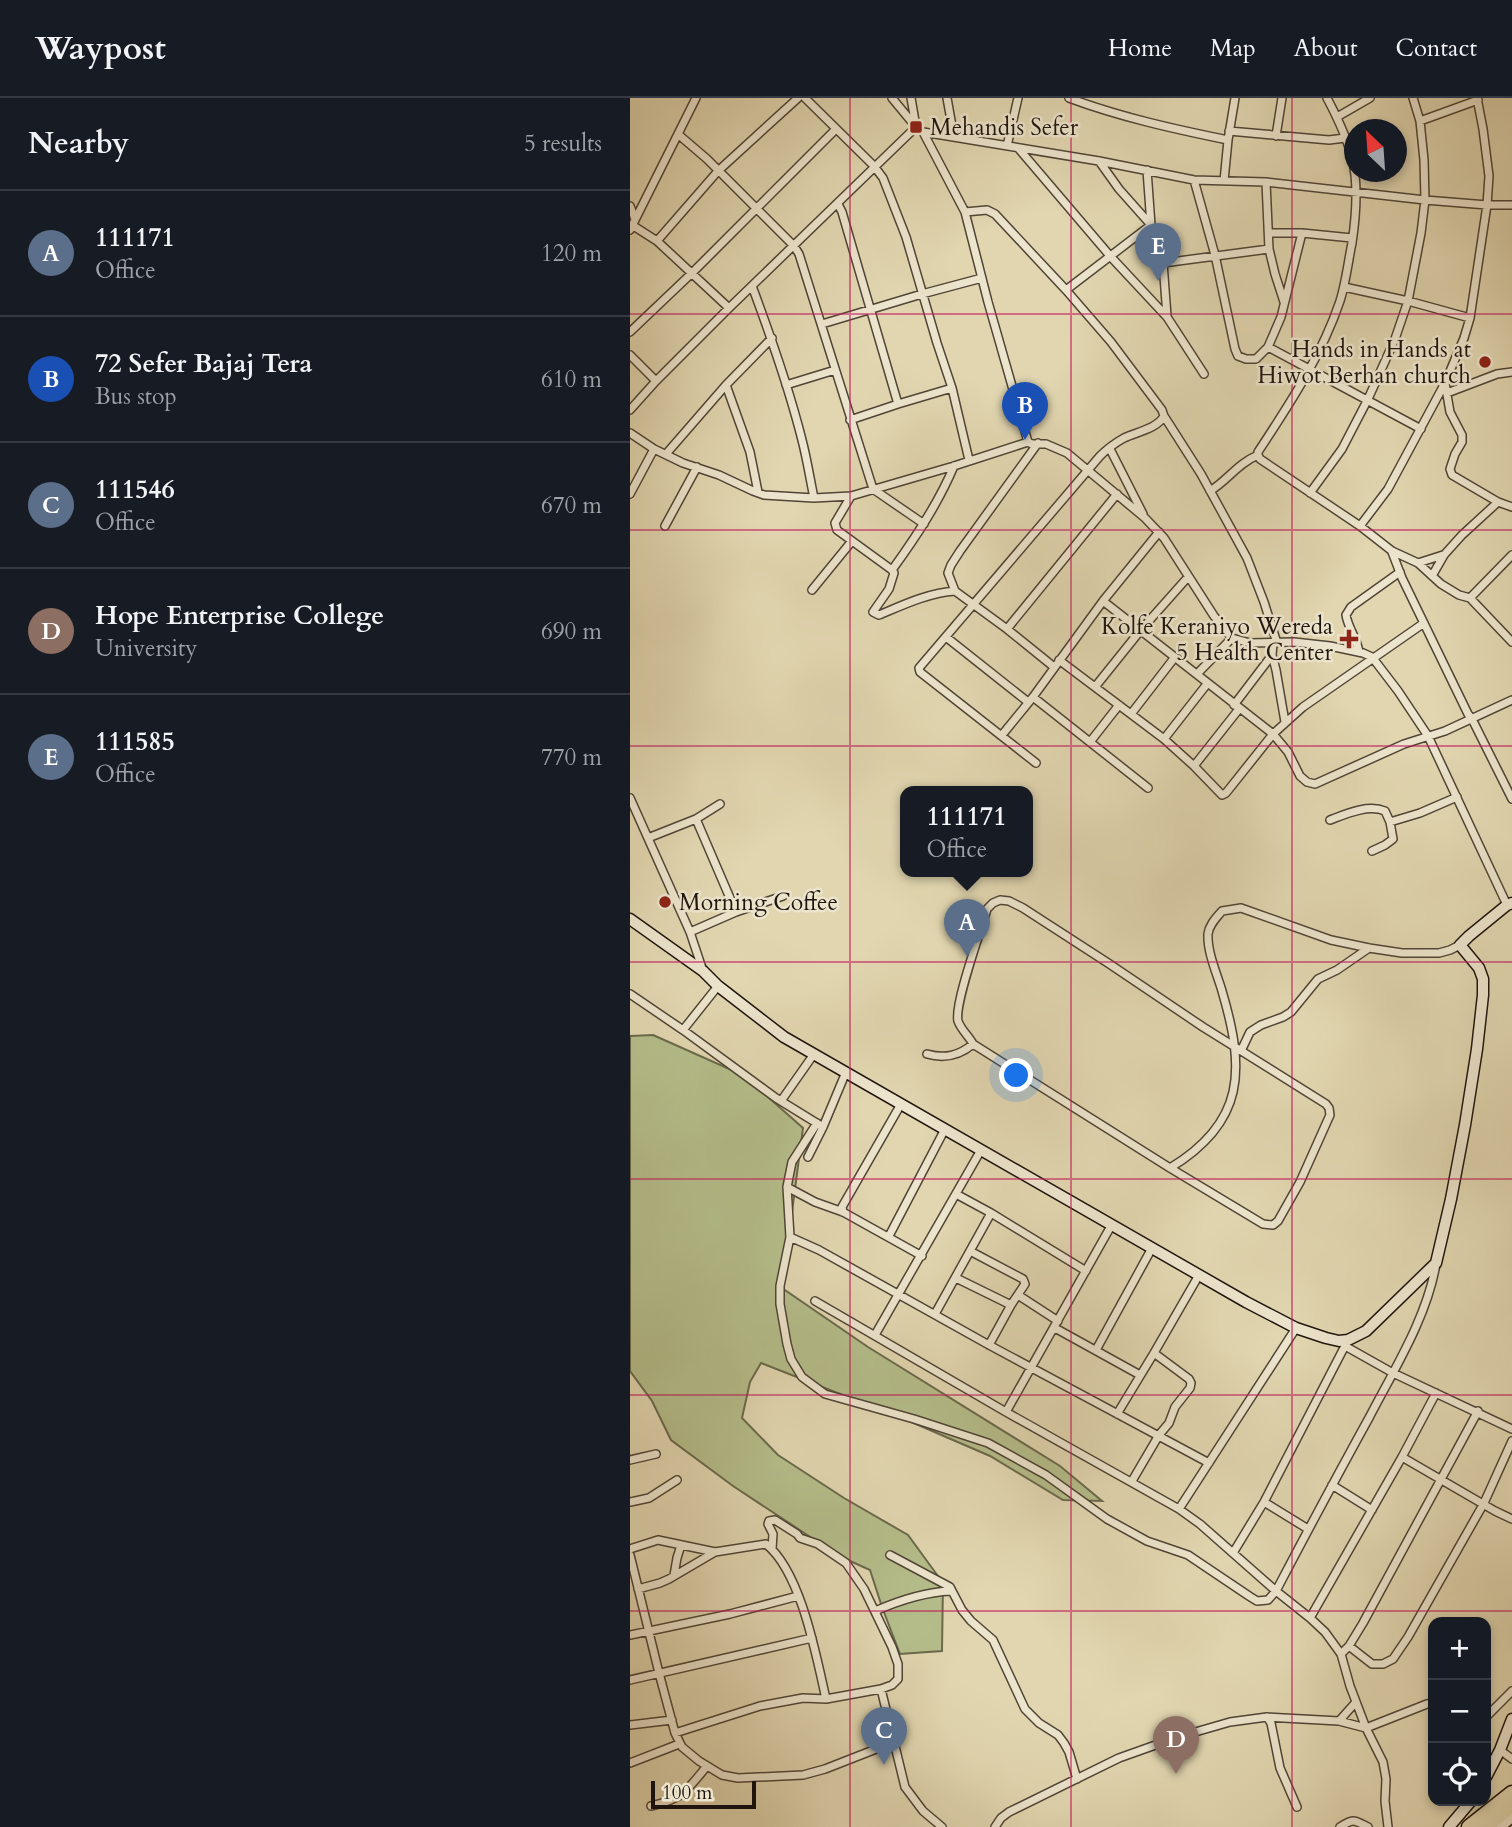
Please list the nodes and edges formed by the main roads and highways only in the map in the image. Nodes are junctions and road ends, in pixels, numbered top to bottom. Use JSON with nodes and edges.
{"nodes":[{"id":1,"x":1512,"y":1793,"type":"edge"},
{"id":2,"x":1512,"y":1805,"type":"edge"},
{"id":3,"x":1469,"y":1827,"type":"edge"},
{"id":4,"x":1485,"y":1827,"type":"edge"}],
"edges":[{"from":1,"to":3,"type":"highway"},
{"from":2,"to":4,"type":"highway"}]}
